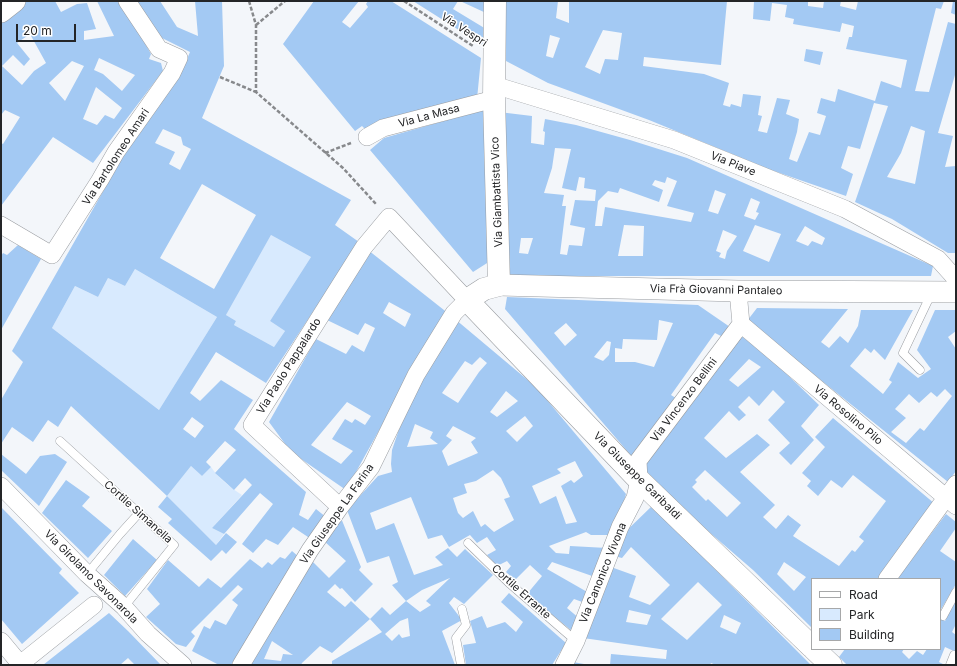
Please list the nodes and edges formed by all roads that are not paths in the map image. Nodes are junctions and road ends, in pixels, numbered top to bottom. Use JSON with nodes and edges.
{"nodes":[{"id":1,"x":15,"y":1,"type":"edge"},
{"id":2,"x":127,"y":1,"type":"edge"},
{"id":3,"x":495,"y":1,"type":"edge"},
{"id":4,"x":1,"y":12,"type":"edge"},
{"id":5,"x":494,"y":92,"type":"junction"},
{"id":6,"x":367,"y":137,"type":"road end"},
{"id":7,"x":1,"y":225,"type":"edge"},
{"id":8,"x":956,"y":279,"type":"edge"},
{"id":9,"x":499,"y":285,"type":"junction"},
{"id":10,"x":738,"y":291,"type":"junction"},
{"id":11,"x":932,"y":292,"type":"junction"},
{"id":12,"x":956,"y":292,"type":"edge"},
{"id":13,"x":467,"y":300,"type":"junction"},
{"id":14,"x":741,"y":324,"type":"junction"},
{"id":15,"x":920,"y":370,"type":"dead end"},
{"id":16,"x":60,"y":441,"type":"dead end"},
{"id":17,"x":639,"y":480,"type":"junction"},
{"id":18,"x":956,"y":484,"type":"edge"},
{"id":19,"x":1,"y":486,"type":"edge"},
{"id":20,"x":951,"y":502,"type":"edge"},
{"id":21,"x":340,"y":507,"type":"junction"},
{"id":22,"x":139,"y":513,"type":"junction"},
{"id":23,"x":468,"y":543,"type":"dead end"},
{"id":24,"x":87,"y":574,"type":"junction"},
{"id":25,"x":888,"y":578,"type":"edge"},
{"id":26,"x":956,"y":592,"type":"edge"},
{"id":27,"x":94,"y":605,"type":"dead end"},
{"id":28,"x":124,"y":607,"type":"junction"},
{"id":29,"x":462,"y":609,"type":"dead end"},
{"id":30,"x":943,"y":616,"type":"dead end"},
{"id":31,"x":1,"y":640,"type":"edge"},
{"id":32,"x":576,"y":641,"type":"junction"},
{"id":33,"x":811,"y":644,"type":"edge"},
{"id":34,"x":954,"y":655,"type":"dead end"},
{"id":35,"x":20,"y":665,"type":"edge"},
{"id":36,"x":183,"y":665,"type":"edge"},
{"id":37,"x":241,"y":665,"type":"edge"},
{"id":38,"x":461,"y":665,"type":"edge"},
{"id":39,"x":564,"y":665,"type":"edge"},
{"id":40,"x":950,"y":665,"type":"edge"}],
"edges":[{"from":1,"to":4,"type":"street"},
{"from":2,"to":7,"type":"street","name":"Via Bartolomeo Amari"},
{"from":3,"to":5,"type":"main road","name":"Via Giambattista Vico"},
{"from":5,"to":6,"type":"street","name":"Via La Masa"},
{"from":5,"to":8,"type":"street","name":"Via Piave"},
{"from":5,"to":9,"type":"main road","name":"Via Giambattista Vico"},
{"from":9,"to":10,"type":"street","name":"Via Frà Giovanni Pantaleo"},
{"from":9,"to":13,"type":"main road"},
{"from":10,"to":11,"type":"street","name":"Via Frà Giovanni Pantaleo"},
{"from":10,"to":14,"type":"street"},
{"from":11,"to":12,"type":"street","name":"Via Frà Giovanni Pantaleo"},
{"from":11,"to":15,"type":"lane"},
{"from":13,"to":17,"type":"main road","name":"Via Giuseppe Garibaldi"},
{"from":13,"to":21,"type":"street","name":"Via Giuseppe La Farina"},
{"from":13,"to":21,"type":"street","name":"Via Paolo Pappalardo"},
{"from":14,"to":17,"type":"street","name":"Via Vincenzo Bellini"},
{"from":14,"to":20,"type":"street","name":"Via Rosolino Pilo"},
{"from":16,"to":22,"type":"lane","name":"Cortile Simanella"},
{"from":17,"to":32,"type":"street","name":"Via Canonico Vivona"},
{"from":17,"to":33,"type":"main road","name":"Via Giuseppe Garibaldi"},
{"from":18,"to":20,"type":"street"},
{"from":19,"to":24,"type":"street","name":"Via Girolamo Savonarola"},
{"from":20,"to":25,"type":"street"},
{"from":21,"to":37,"type":"street","name":"Via Giuseppe La Farina"},
{"from":22,"to":24,"type":"lane"},
{"from":22,"to":28,"type":"lane","name":"Cortile Simanella"},
{"from":23,"to":32,"type":"lane","name":"Cortile Errante"},
{"from":24,"to":28,"type":"street","name":"Via Girolamo Savonarola"},
{"from":26,"to":30,"type":"lane"},
{"from":27,"to":35,"type":"street"},
{"from":28,"to":36,"type":"street","name":"Via Girolamo Savonarola"},
{"from":29,"to":38,"type":"lane"},
{"from":31,"to":35,"type":"street"},
{"from":32,"to":39,"type":"street","name":"Via Canonico Vivona"},
{"from":34,"to":40,"type":"lane"}]}
